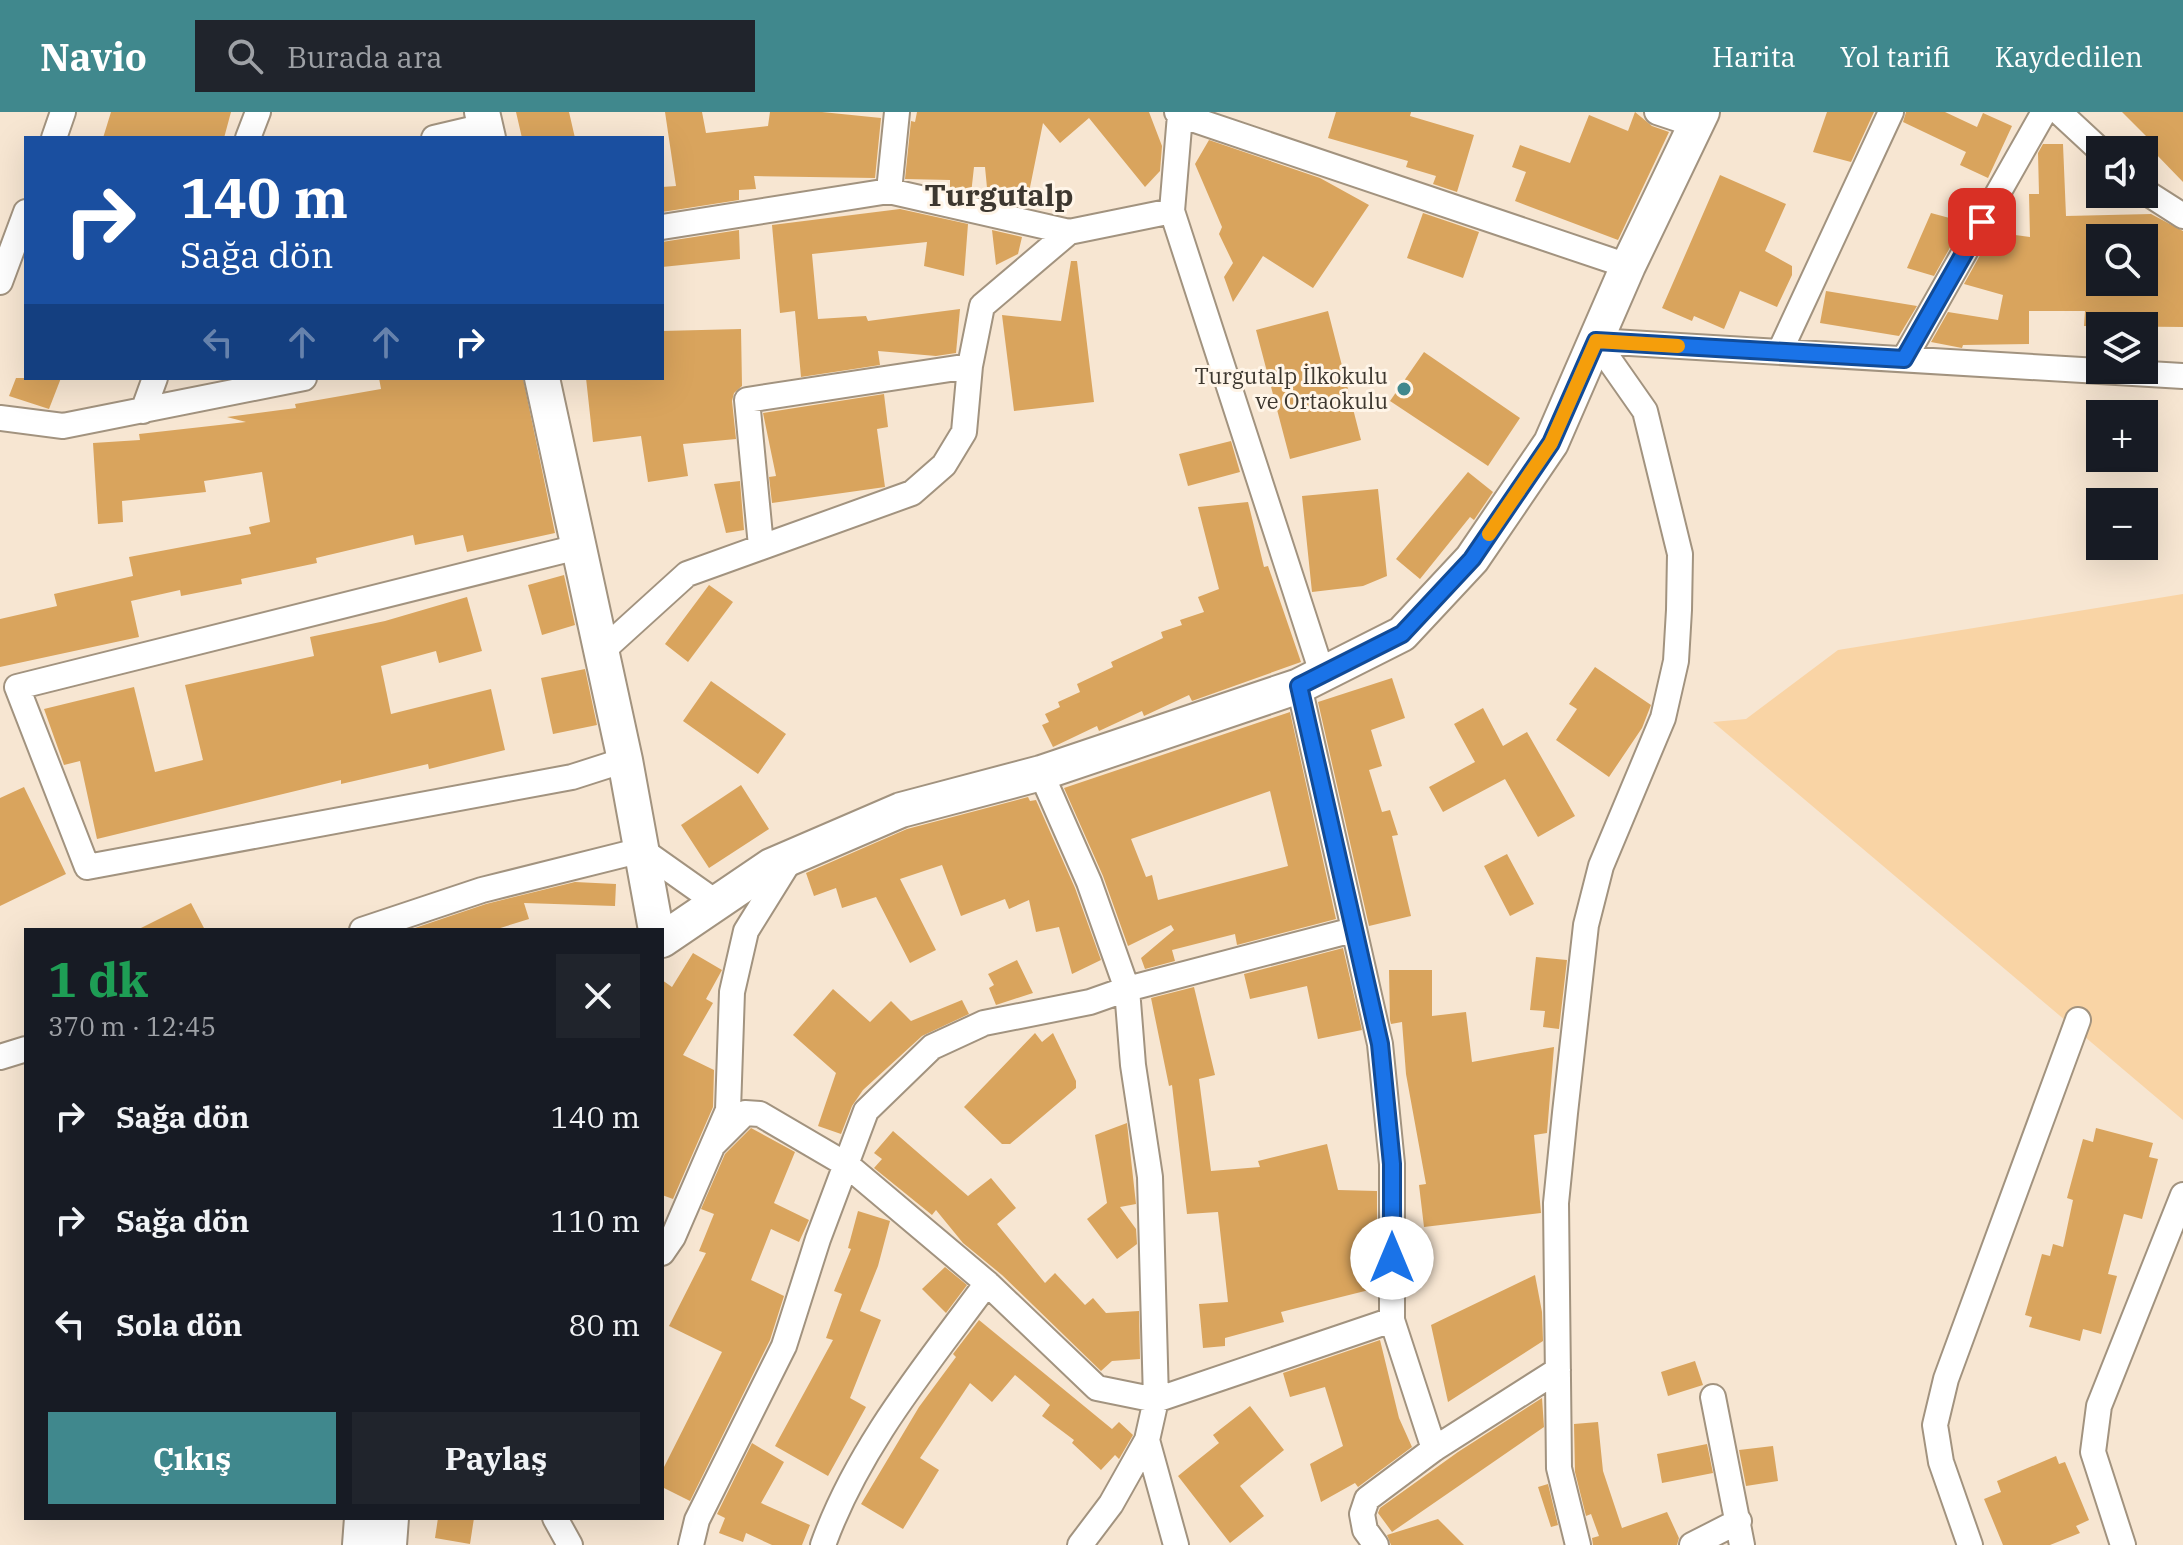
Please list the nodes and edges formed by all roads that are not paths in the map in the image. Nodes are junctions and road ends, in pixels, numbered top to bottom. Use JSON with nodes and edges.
{"nodes":[{"id":1,"x":63,"y":112,"type":"edge"},
{"id":2,"x":258,"y":112,"type":"edge"},
{"id":3,"x":897,"y":112,"type":"edge"},
{"id":4,"x":1657,"y":112,"type":"edge"},
{"id":5,"x":1891,"y":112,"type":"edge"},
{"id":6,"x":2044,"y":112,"type":"edge"},
{"id":7,"x":2059,"y":112,"type":"edge"},
{"id":8,"x":1179,"y":113,"type":"edge"},
{"id":9,"x":1699,"y":118,"type":"edge"},
{"id":10,"x":485,"y":125,"type":"edge"},
{"id":11,"x":55,"y":136,"type":"edge"},
{"id":12,"x":249,"y":136,"type":"edge"},
{"id":13,"x":442,"y":136,"type":"edge"},
{"id":14,"x":2086,"y":137,"type":"edge"},
{"id":15,"x":889,"y":191,"type":"junction"},
{"id":16,"x":2158,"y":200,"type":"edge"},
{"id":17,"x":1172,"y":211,"type":"junction"},
{"id":18,"x":2183,"y":216,"type":"edge"},
{"id":19,"x":24,"y":217,"type":"edge"},
{"id":20,"x":664,"y":227,"type":"edge"},
{"id":21,"x":1069,"y":232,"type":"junction"},
{"id":22,"x":1628,"y":266,"type":"junction"},
{"id":23,"x":0,"y":282,"type":"edge"},
{"id":24,"x":1596,"y":341,"type":"junction"},
{"id":25,"x":1780,"y":351,"type":"junction"},
{"id":26,"x":1904,"y":359,"type":"junction"},
{"id":27,"x":970,"y":366,"type":"junction"},
{"id":28,"x":2183,"y":376,"type":"edge"},
{"id":29,"x":154,"y":380,"type":"edge"},
{"id":30,"x":294,"y":380,"type":"edge"},
{"id":31,"x":542,"y":380,"type":"edge"},
{"id":32,"x":143,"y":411,"type":"junction"},
{"id":33,"x":0,"y":418,"type":"edge"},
{"id":34,"x":761,"y":546,"type":"junction"},
{"id":35,"x":578,"y":547,"type":"junction"},
{"id":36,"x":601,"y":652,"type":"junction"},
{"id":37,"x":1311,"y":681,"type":"junction"},
{"id":38,"x":625,"y":760,"type":"junction"},
{"id":39,"x":1041,"y":773,"type":"junction"},
{"id":40,"x":642,"y":850,"type":"junction"},
{"id":41,"x":792,"y":857,"type":"junction"},
{"id":42,"x":717,"y":903,"type":"junction"},
{"id":43,"x":368,"y":928,"type":"edge"},
{"id":44,"x":656,"y":928,"type":"edge"},
{"id":45,"x":1353,"y":930,"type":"junction"},
{"id":46,"x":664,"y":939,"type":"edge"},
{"id":47,"x":1127,"y":989,"type":"junction"},
{"id":48,"x":2078,"y":1020,"type":"dead end"},
{"id":49,"x":24,"y":1050,"type":"edge"},
{"id":50,"x":0,"y":1057,"type":"edge"},
{"id":51,"x":713,"y":1145,"type":"junction"},
{"id":52,"x":847,"y":1165,"type":"junction"},
{"id":53,"x":2183,"y":1195,"type":"edge"},
{"id":54,"x":664,"y":1250,"type":"edge"},
{"id":55,"x":987,"y":1283,"type":"junction"},
{"id":56,"x":1392,"y":1320,"type":"junction"},
{"id":57,"x":1558,"y":1370,"type":"junction"},
{"id":58,"x":1713,"y":1397,"type":"dead end"},
{"id":59,"x":1156,"y":1400,"type":"junction"},
{"id":60,"x":1147,"y":1440,"type":"junction"},
{"id":61,"x":1434,"y":1449,"type":"junction"},
{"id":62,"x":362,"y":1520,"type":"edge"},
{"id":63,"x":391,"y":1520,"type":"edge"},
{"id":64,"x":556,"y":1520,"type":"edge"},
{"id":65,"x":1741,"y":1533,"type":"edge"},
{"id":66,"x":360,"y":1545,"type":"edge"},
{"id":67,"x":389,"y":1545,"type":"edge"},
{"id":68,"x":570,"y":1545,"type":"edge"},
{"id":69,"x":691,"y":1545,"type":"edge"},
{"id":70,"x":823,"y":1545,"type":"edge"},
{"id":71,"x":1080,"y":1545,"type":"edge"},
{"id":72,"x":1176,"y":1545,"type":"edge"},
{"id":73,"x":1376,"y":1545,"type":"edge"},
{"id":74,"x":1578,"y":1545,"type":"edge"},
{"id":75,"x":1692,"y":1545,"type":"edge"},
{"id":76,"x":1970,"y":1545,"type":"edge"},
{"id":77,"x":2123,"y":1545,"type":"edge"}],
"edges":[{"from":1,"to":11,"type":"street"},
{"from":2,"to":12,"type":"street"},
{"from":3,"to":15,"type":"street"},
{"from":4,"to":9,"type":"street"},
{"from":5,"to":25,"type":"street"},
{"from":6,"to":26,"type":"street"},
{"from":7,"to":14,"type":"street"},
{"from":8,"to":17,"type":"street"},
{"from":8,"to":22,"type":"street"},
{"from":9,"to":22,"type":"street"},
{"from":10,"to":13,"type":"street"},
{"from":15,"to":20,"type":"street"},
{"from":15,"to":21,"type":"street"},
{"from":16,"to":18,"type":"street"},
{"from":17,"to":21,"type":"street"},
{"from":17,"to":37,"type":"street"},
{"from":19,"to":23,"type":"street"},
{"from":21,"to":27,"type":"street"},
{"from":22,"to":24,"type":"street"},
{"from":24,"to":25,"type":"street"},
{"from":24,"to":37,"type":"street"},
{"from":24,"to":57,"type":"street"},
{"from":25,"to":26,"type":"street"},
{"from":26,"to":28,"type":"street"},
{"from":27,"to":34,"type":"street"},
{"from":27,"to":34,"type":"street"},
{"from":29,"to":32,"type":"street"},
{"from":30,"to":32,"type":"street"},
{"from":31,"to":35,"type":"street"},
{"from":32,"to":33,"type":"street"},
{"from":34,"to":36,"type":"street"},
{"from":35,"to":36,"type":"street"},
{"from":35,"to":38,"type":"street"},
{"from":36,"to":38,"type":"street"},
{"from":37,"to":39,"type":"street"},
{"from":37,"to":45,"type":"street"},
{"from":38,"to":40,"type":"street"},
{"from":39,"to":41,"type":"street"},
{"from":39,"to":47,"type":"street"},
{"from":40,"to":42,"type":"street"},
{"from":40,"to":43,"type":"street"},
{"from":40,"to":44,"type":"street"},
{"from":41,"to":42,"type":"street"},
{"from":41,"to":51,"type":"street"},
{"from":42,"to":46,"type":"street"},
{"from":45,"to":47,"type":"street"},
{"from":45,"to":56,"type":"street"},
{"from":47,"to":52,"type":"street"},
{"from":47,"to":59,"type":"street"},
{"from":48,"to":76,"type":"street"},
{"from":49,"to":50,"type":"street"},
{"from":51,"to":52,"type":"street"},
{"from":51,"to":54,"type":"street"},
{"from":52,"to":55,"type":"street"},
{"from":52,"to":69,"type":"street"},
{"from":53,"to":77,"type":"street"},
{"from":55,"to":59,"type":"street"},
{"from":55,"to":70,"type":"street"},
{"from":56,"to":59,"type":"street"},
{"from":56,"to":61,"type":"street"},
{"from":57,"to":61,"type":"street"},
{"from":57,"to":74,"type":"street"},
{"from":58,"to":65,"type":"street"},
{"from":59,"to":60,"type":"street"},
{"from":60,"to":71,"type":"street"},
{"from":60,"to":72,"type":"street"},
{"from":61,"to":73,"type":"street"},
{"from":62,"to":66,"type":"street"},
{"from":63,"to":67,"type":"street"},
{"from":64,"to":68,"type":"street"},
{"from":65,"to":75,"type":"street"}]}
